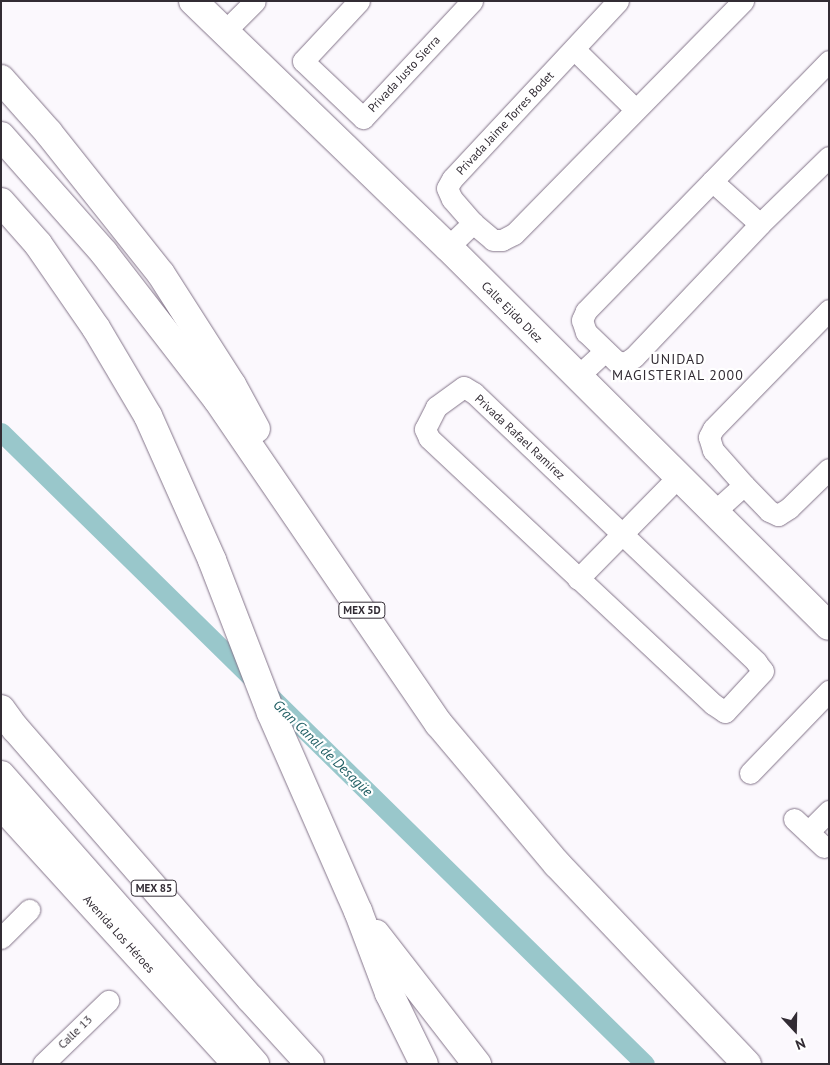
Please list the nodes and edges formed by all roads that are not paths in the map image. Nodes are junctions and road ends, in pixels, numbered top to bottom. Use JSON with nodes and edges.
{"nodes":[{"id":1,"x":194,"y":1,"type":"edge"},
{"id":2,"x":255,"y":1,"type":"edge"},
{"id":3,"x":358,"y":1,"type":"edge"},
{"id":4,"x":472,"y":1,"type":"edge"},
{"id":5,"x":618,"y":1,"type":"edge"},
{"id":6,"x":742,"y":1,"type":"edge"},
{"id":7,"x":225,"y":31,"type":"junction"},
{"id":8,"x":574,"y":49,"type":"junction"},
{"id":9,"x":829,"y":61,"type":"edge"},
{"id":10,"x":1,"y":78,"type":"edge"},
{"id":11,"x":334,"y":93,"type":"junction"},
{"id":12,"x":635,"y":109,"type":"junction"},
{"id":13,"x":313,"y":116,"type":"junction"},
{"id":14,"x":1,"y":136,"type":"edge"},
{"id":15,"x":829,"y":157,"type":"edge"},
{"id":16,"x":712,"y":181,"type":"junction"},
{"id":17,"x":1,"y":202,"type":"edge"},
{"id":18,"x":473,"y":223,"type":"junction"},
{"id":19,"x":760,"y":224,"type":"junction"},
{"id":20,"x":448,"y":247,"type":"junction"},
{"id":21,"x":829,"y":310,"type":"edge"},
{"id":22,"x":605,"y":351,"type":"junction"},
{"id":23,"x":577,"y":377,"type":"junction"},
{"id":24,"x":829,"y":469,"type":"edge"},
{"id":25,"x":678,"y":477,"type":"junction"},
{"id":26,"x":744,"y":485,"type":"junction"},
{"id":27,"x":714,"y":512,"type":"junction"},
{"id":28,"x":622,"y":533,"type":"junction"},
{"id":29,"x":331,"y":564,"type":"junction"},
{"id":30,"x":578,"y":579,"type":"junction"},
{"id":31,"x":829,"y":626,"type":"edge"},
{"id":32,"x":829,"y":691,"type":"edge"},
{"id":33,"x":1,"y":709,"type":"edge"},
{"id":34,"x":750,"y":773,"type":"dead end"},
{"id":35,"x":1,"y":775,"type":"edge"},
{"id":36,"x":1,"y":805,"type":"edge"},
{"id":37,"x":829,"y":811,"type":"edge"},
{"id":38,"x":824,"y":847,"type":"dead end"},
{"id":39,"x":29,"y":910,"type":"dead end"},
{"id":40,"x":358,"y":911,"type":"junction"},
{"id":41,"x":1,"y":938,"type":"edge"},
{"id":42,"x":108,"y":1001,"type":"dead end"},
{"id":43,"x":43,"y":1064,"type":"edge"},
{"id":44,"x":237,"y":1064,"type":"edge"},
{"id":45,"x":255,"y":1064,"type":"edge"},
{"id":46,"x":310,"y":1064,"type":"edge"},
{"id":47,"x":424,"y":1064,"type":"edge"},
{"id":48,"x":477,"y":1064,"type":"edge"},
{"id":49,"x":747,"y":1064,"type":"edge"}],
"edges":[{"from":1,"to":7,"type":"main road","name":"Calle Ejido Diez"},
{"from":2,"to":7,"type":"street"},
{"from":3,"to":11,"type":"street","name":"Privada Justo Sierra"},
{"from":4,"to":11,"type":"street","name":"Privada Justo Sierra"},
{"from":5,"to":8,"type":"street","name":"Privada Jaime Torres Bodet"},
{"from":6,"to":12,"type":"street","name":"Privada Jaime Torres Bodet"},
{"from":7,"to":13,"type":"main road","name":"Calle Ejido Diez"},
{"from":8,"to":12,"type":"street"},
{"from":8,"to":18,"type":"street","name":"Privada Jaime Torres Bodet"},
{"from":9,"to":16,"type":"street"},
{"from":10,"to":29,"type":"main road"},
{"from":11,"to":13,"type":"street"},
{"from":12,"to":18,"type":"street","name":"Privada Jaime Torres Bodet"},
{"from":13,"to":20,"type":"main road","name":"Calle Ejido Diez"},
{"from":14,"to":29,"type":"main road","number":"MEX 5D"},
{"from":15,"to":19,"type":"street"},
{"from":16,"to":19,"type":"street"},
{"from":16,"to":22,"type":"street"},
{"from":17,"to":40,"type":"main road"},
{"from":18,"to":20,"type":"street"},
{"from":19,"to":22,"type":"street"},
{"from":20,"to":23,"type":"main road","name":"Calle Ejido Diez"},
{"from":21,"to":26,"type":"street"},
{"from":22,"to":23,"type":"street"},
{"from":23,"to":25,"type":"main road","name":"Calle Ejido Diez"},
{"from":24,"to":26,"type":"street"},
{"from":25,"to":27,"type":"main road","name":"Calle Ejido Diez"},
{"from":25,"to":28,"type":"street"},
{"from":26,"to":27,"type":"street"},
{"from":27,"to":31,"type":"main road","name":"Calle Ejido Diez"},
{"from":28,"to":30,"type":"street"},
{"from":28,"to":30,"type":"street","name":"Privada Rafael Ramírez"},
{"from":28,"to":30,"type":"street","name":"Privada Rafael Ramírez"},
{"from":29,"to":49,"type":"main road","number":"MEX 5D"},
{"from":32,"to":34,"type":"street"},
{"from":33,"to":46,"type":"main road","number":"MEX 85"},
{"from":35,"to":45,"type":"main road","number":"MEX 85"},
{"from":36,"to":44,"type":"main road","name":"Avenida Los Héroes"},
{"from":37,"to":38,"type":"street"},
{"from":39,"to":41,"type":"street"},
{"from":40,"to":47,"type":"main road"},
{"from":40,"to":48,"type":"main road"},
{"from":42,"to":43,"type":"street","name":"Calle 13"}]}
